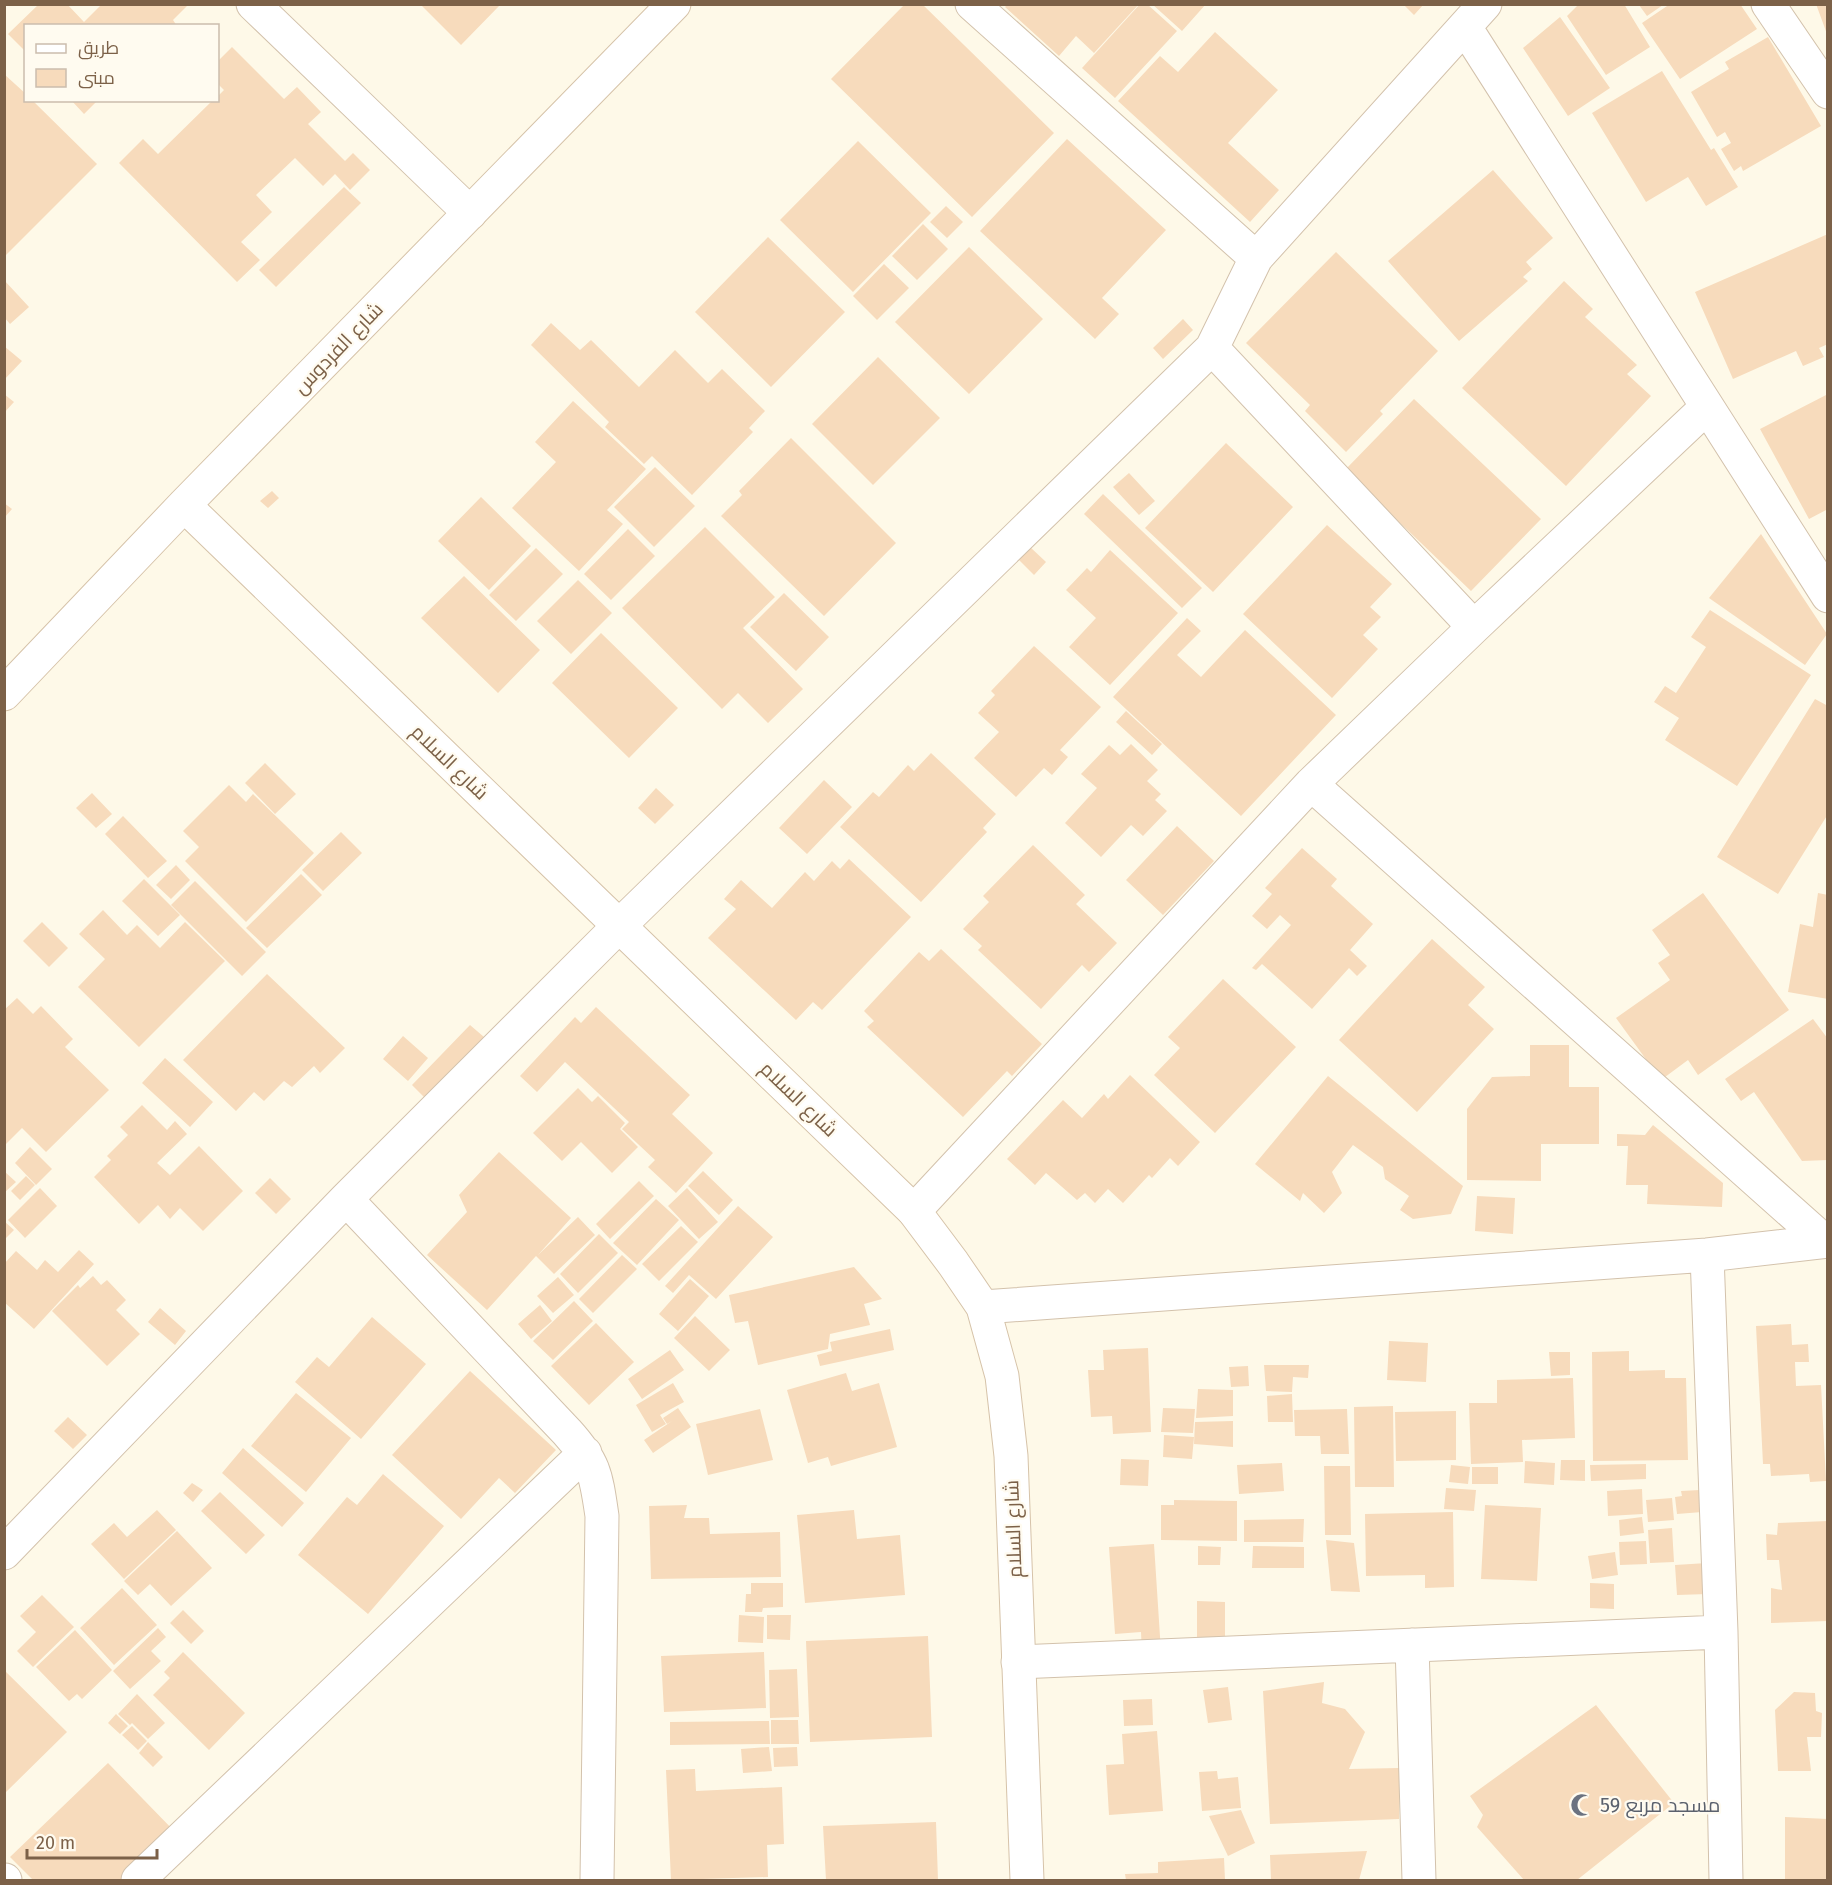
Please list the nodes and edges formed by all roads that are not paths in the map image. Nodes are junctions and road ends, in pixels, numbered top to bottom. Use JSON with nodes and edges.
{"nodes":[{"id":1,"x":253,"y":4,"type":"edge"},
{"id":2,"x":674,"y":4,"type":"edge"},
{"id":3,"x":972,"y":4,"type":"edge"},
{"id":4,"x":1767,"y":4,"type":"edge"},
{"id":5,"x":1475,"y":16,"type":"edge"},
{"id":6,"x":1822,"y":72,"type":"edge"},
{"id":7,"x":470,"y":213,"type":"junction"},
{"id":8,"x":1256,"y":258,"type":"junction"},
{"id":9,"x":1212,"y":348,"type":"junction"},
{"id":10,"x":1707,"y":407,"type":"junction"},
{"id":11,"x":184,"y":505,"type":"junction"},
{"id":12,"x":1827,"y":596,"type":"edge"},
{"id":13,"x":1474,"y":627,"type":"junction"},
{"id":14,"x":4,"y":694,"type":"edge"},
{"id":15,"x":1311,"y":784,"type":"junction"},
{"id":16,"x":619,"y":926,"type":"junction"},
{"id":17,"x":346,"y":1199,"type":"junction"},
{"id":18,"x":914,"y":1211,"type":"junction"},
{"id":19,"x":1826,"y":1241,"type":"edge"},
{"id":20,"x":1707,"y":1255,"type":"junction"},
{"id":21,"x":983,"y":1307,"type":"junction"},
{"id":22,"x":585,"y":1453,"type":"junction"},
{"id":23,"x":4,"y":1553,"type":"edge"},
{"id":24,"x":1721,"y":1632,"type":"junction"},
{"id":25,"x":1412,"y":1645,"type":"junction"},
{"id":26,"x":1018,"y":1662,"type":"junction"},
{"id":27,"x":138,"y":1881,"type":"edge"},
{"id":28,"x":597,"y":1881,"type":"edge"},
{"id":29,"x":1027,"y":1881,"type":"edge"},
{"id":30,"x":1419,"y":1881,"type":"edge"},
{"id":31,"x":1726,"y":1881,"type":"edge"}],
"edges":[{"from":1,"to":7,"type":"street"},
{"from":2,"to":7,"type":"street","name":"شارع الفردوس"},
{"from":3,"to":8,"type":"street"},
{"from":4,"to":6,"type":"street"},
{"from":5,"to":8,"type":"street"},
{"from":5,"to":10,"type":"street"},
{"from":7,"to":11,"type":"street","name":"شارع الفردوس"},
{"from":8,"to":9,"type":"street"},
{"from":9,"to":13,"type":"street"},
{"from":9,"to":16,"type":"street"},
{"from":10,"to":12,"type":"street"},
{"from":10,"to":13,"type":"street"},
{"from":11,"to":14,"type":"street","name":"شارع الفردوس"},
{"from":11,"to":16,"type":"street","name":"شارع السلام"},
{"from":13,"to":15,"type":"street"},
{"from":15,"to":18,"type":"street"},
{"from":15,"to":19,"type":"street"},
{"from":16,"to":17,"type":"street"},
{"from":16,"to":18,"type":"street","name":"شارع السلام"},
{"from":17,"to":22,"type":"street"},
{"from":17,"to":23,"type":"street"},
{"from":18,"to":21,"type":"street","name":"شارع السلام"},
{"from":19,"to":20,"type":"street"},
{"from":20,"to":21,"type":"street"},
{"from":20,"to":24,"type":"street"},
{"from":21,"to":26,"type":"street","name":"شارع السلام"},
{"from":22,"to":27,"type":"street"},
{"from":22,"to":28,"type":"street"},
{"from":24,"to":25,"type":"street"},
{"from":24,"to":31,"type":"street"},
{"from":25,"to":26,"type":"street"},
{"from":25,"to":30,"type":"street"},
{"from":26,"to":29,"type":"street","name":"شارع السلام"}]}
